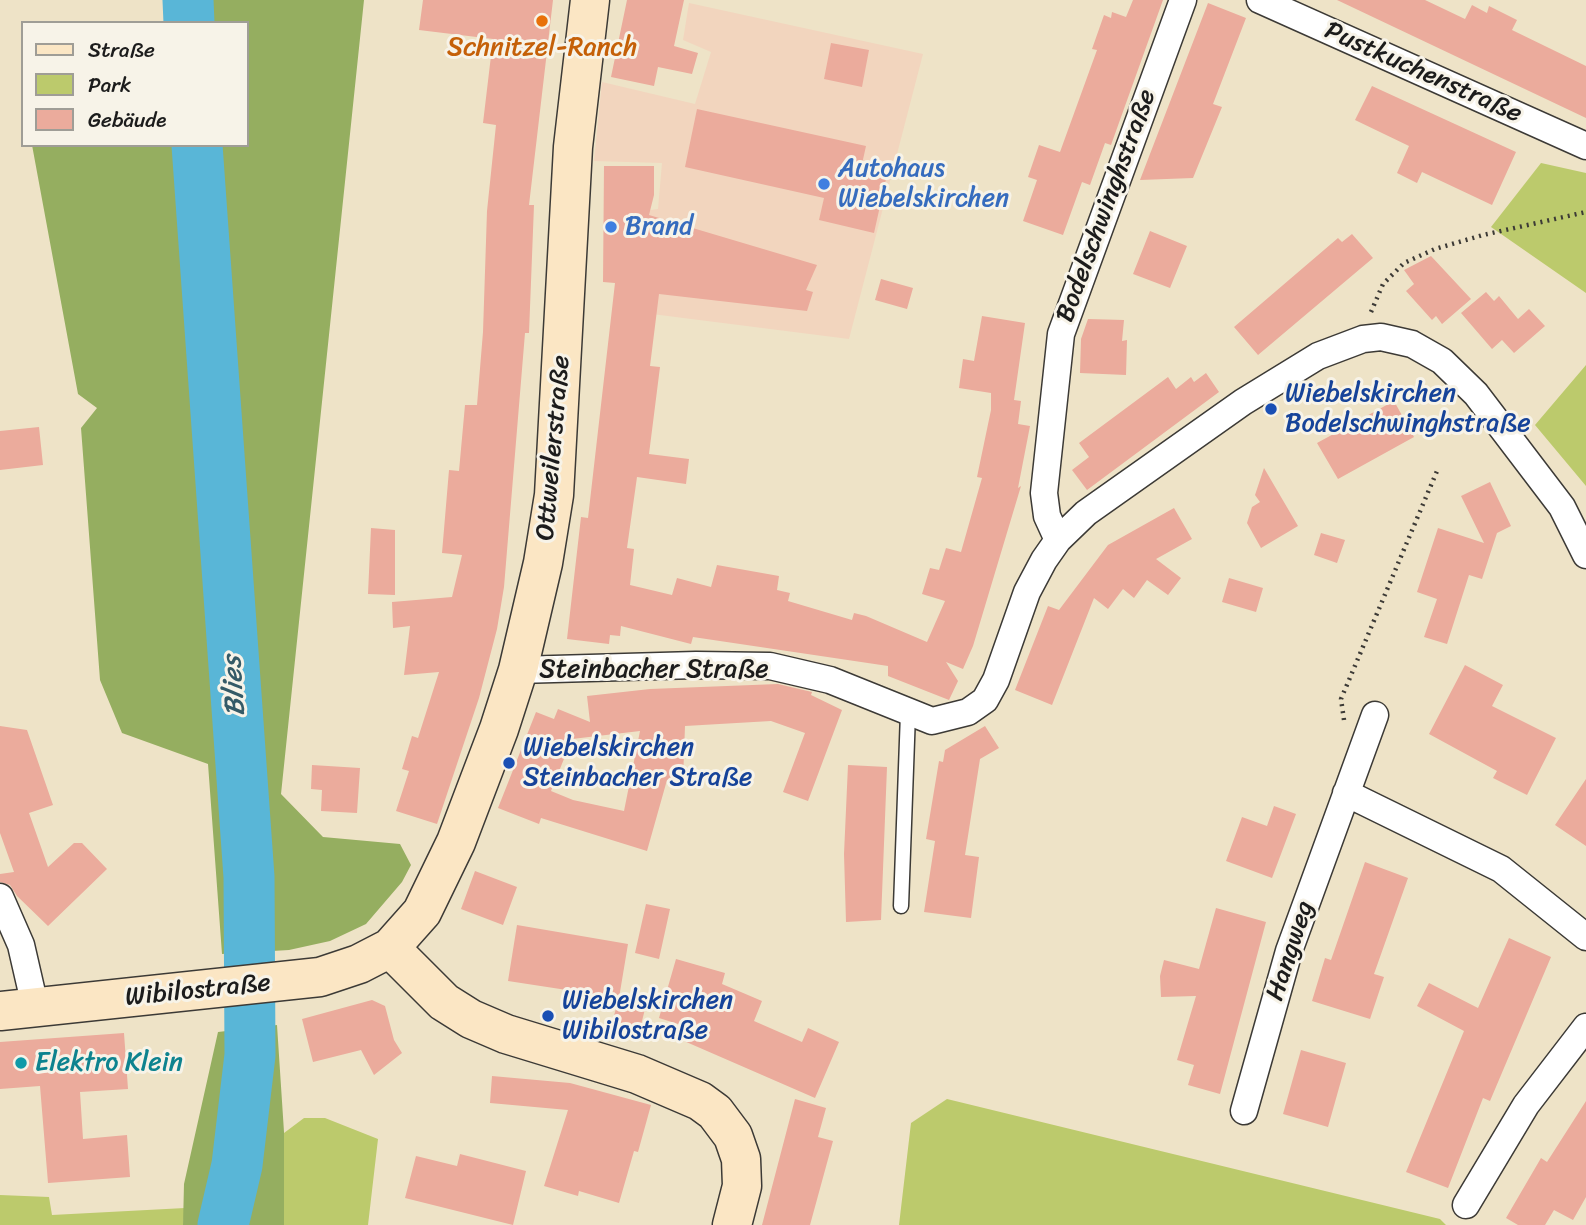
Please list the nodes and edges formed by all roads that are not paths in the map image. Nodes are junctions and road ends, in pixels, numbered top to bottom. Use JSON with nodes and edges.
{"nodes":[{"id":1,"x":590,"y":0,"type":"edge"},
{"id":2,"x":1182,"y":0,"type":"edge"},
{"id":3,"x":1260,"y":0,"type":"edge"},
{"id":4,"x":1586,"y":146,"type":"edge"},
{"id":5,"x":1058,"y":540,"type":"junction"},
{"id":6,"x":1586,"y":555,"type":"edge"},
{"id":7,"x":518,"y":670,"type":"junction"},
{"id":8,"x":908,"y":713,"type":"junction"},
{"id":9,"x":1375,"y":715,"type":"dead end"},
{"id":10,"x":1346,"y":793,"type":"junction"},
{"id":11,"x":0,"y":897,"type":"edge"},
{"id":12,"x":901,"y":906,"type":"dead end"},
{"id":13,"x":1586,"y":937,"type":"edge"},
{"id":14,"x":390,"y":948,"type":"junction"},
{"id":15,"x":18,"y":1009,"type":"edge"},
{"id":16,"x":1586,"y":1027,"type":"edge"},
{"id":17,"x":1244,"y":1111,"type":"dead end"},
{"id":18,"x":1466,"y":1205,"type":"dead end"},
{"id":19,"x":732,"y":1225,"type":"edge"}],
"edges":[{"from":1,"to":7,"type":"main road","name":"Ottweilerstraße"},
{"from":2,"to":5,"type":"street","name":"Bodelschwinghstraße"},
{"from":3,"to":4,"type":"street","name":"Pustkuchenstraße"},
{"from":5,"to":6,"type":"street","name":"Steinbacher Straße"},
{"from":5,"to":8,"type":"street","name":"Steinbacher Straße"},
{"from":7,"to":8,"type":"street","name":"Steinbacher Straße"},
{"from":7,"to":14,"type":"main road","name":"Ottweilerstraße"},
{"from":8,"to":12,"type":"lane"},
{"from":9,"to":10,"type":"street","name":"Hangweg"},
{"from":10,"to":13,"type":"street"},
{"from":10,"to":17,"type":"street","name":"Hangweg"},
{"from":11,"to":15,"type":"street"},
{"from":14,"to":15,"type":"main road","name":"Wibilostraße"},
{"from":14,"to":19,"type":"main road"},
{"from":16,"to":18,"type":"street"}]}
